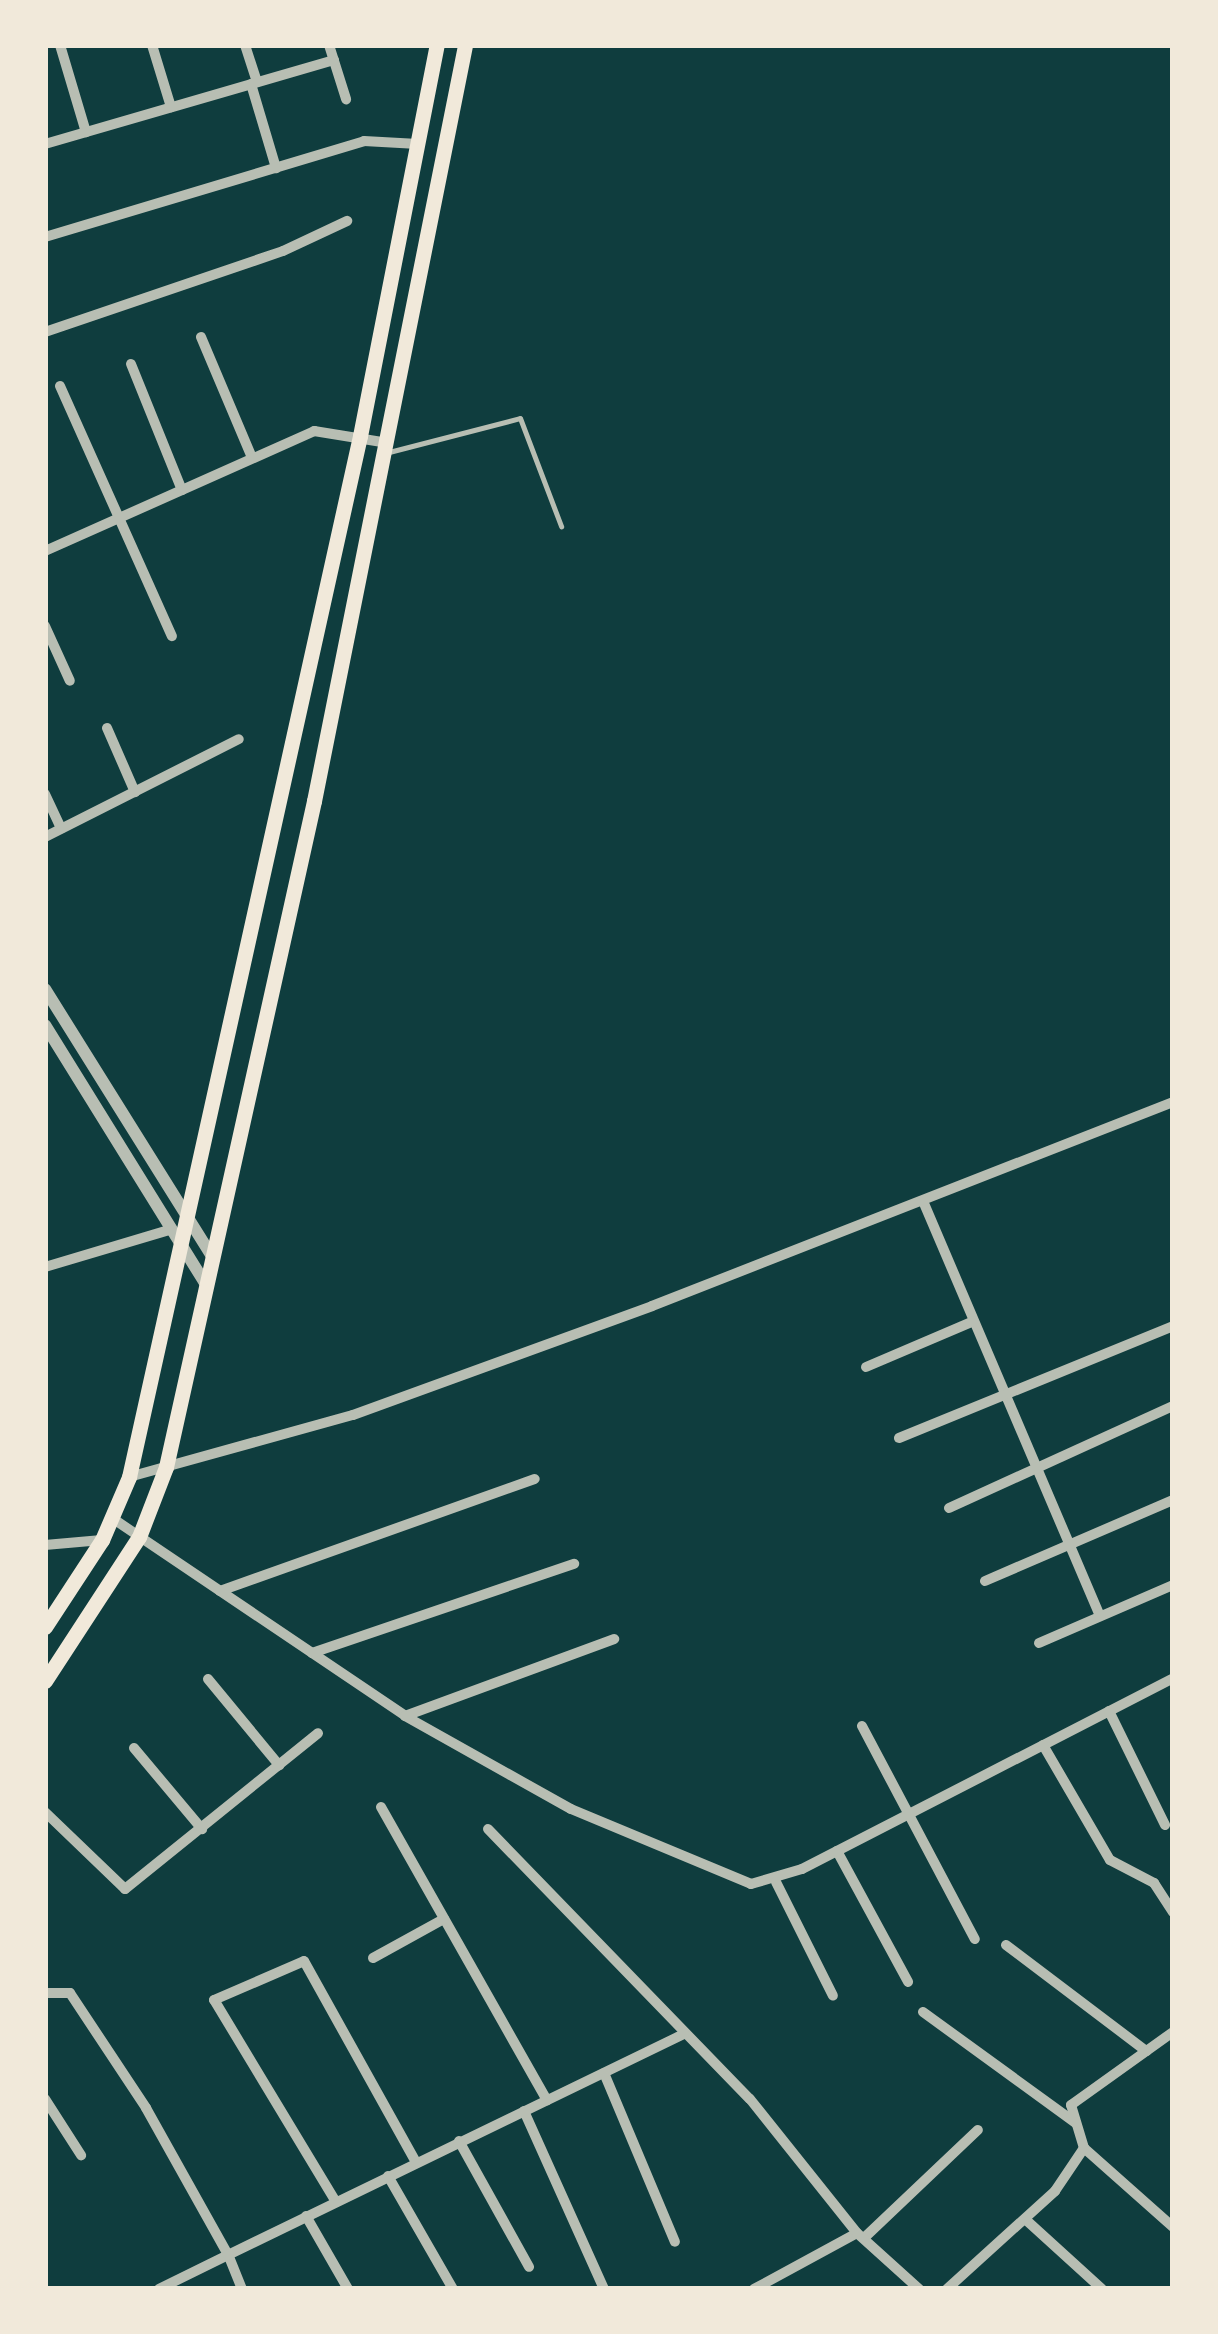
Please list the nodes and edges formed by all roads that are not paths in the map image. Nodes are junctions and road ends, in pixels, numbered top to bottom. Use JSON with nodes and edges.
{"nodes":[{"id":1,"x":60,"y":45,"type":"edge"},
{"id":2,"x":152,"y":45,"type":"edge"},
{"id":3,"x":245,"y":45,"type":"edge"},
{"id":4,"x":330,"y":45,"type":"edge"},
{"id":5,"x":437,"y":45,"type":"edge"},
{"id":6,"x":464,"y":45,"type":"edge"},
{"id":7,"x":334,"y":60,"type":"junction"},
{"id":8,"x":254,"y":83,"type":"junction"},
{"id":9,"x":346,"y":98,"type":"dead end"},
{"id":10,"x":171,"y":107,"type":"junction"},
{"id":11,"x":86,"y":132,"type":"junction"},
{"id":12,"x":45,"y":144,"type":"edge"},
{"id":13,"x":418,"y":144,"type":"junction"},
{"id":14,"x":276,"y":168,"type":"junction"},
{"id":15,"x":347,"y":221,"type":"dead end"},
{"id":16,"x":45,"y":238,"type":"edge"},
{"id":17,"x":45,"y":332,"type":"edge"},
{"id":18,"x":200,"y":338,"type":"dead end"},
{"id":19,"x":131,"y":364,"type":"dead end"},
{"id":20,"x":60,"y":386,"type":"dead end"},
{"id":21,"x":360,"y":436,"type":"junction"},
{"id":22,"x":388,"y":448,"type":"junction"},
{"id":23,"x":252,"y":458,"type":"junction"},
{"id":24,"x":182,"y":490,"type":"junction"},
{"id":25,"x":116,"y":519,"type":"junction"},
{"id":26,"x":561,"y":526,"type":"dead end"},
{"id":27,"x":45,"y":550,"type":"edge"},
{"id":28,"x":45,"y":626,"type":"edge"},
{"id":29,"x":172,"y":636,"type":"dead end"},
{"id":30,"x":70,"y":682,"type":"dead end"},
{"id":31,"x":107,"y":728,"type":"dead end"},
{"id":32,"x":239,"y":740,"type":"dead end"},
{"id":33,"x":134,"y":792,"type":"junction"},
{"id":34,"x":45,"y":794,"type":"edge"},
{"id":35,"x":60,"y":829,"type":"junction"},
{"id":36,"x":45,"y":837,"type":"edge"},
{"id":37,"x":45,"y":989,"type":"edge"},
{"id":38,"x":45,"y":1025,"type":"edge"},
{"id":39,"x":1173,"y":1102,"type":"edge"},
{"id":40,"x":924,"y":1201,"type":"junction"},
{"id":41,"x":186,"y":1220,"type":"junction"},
{"id":42,"x":169,"y":1230,"type":"junction"},
{"id":43,"x":179,"y":1244,"type":"junction"},
{"id":44,"x":213,"y":1258,"type":"junction"},
{"id":45,"x":45,"y":1267,"type":"edge"},
{"id":46,"x":207,"y":1286,"type":"junction"},
{"id":47,"x":974,"y":1321,"type":"junction"},
{"id":48,"x":1173,"y":1326,"type":"edge"},
{"id":49,"x":866,"y":1366,"type":"dead end"},
{"id":50,"x":1006,"y":1394,"type":"junction"},
{"id":51,"x":1173,"y":1406,"type":"edge"},
{"id":52,"x":900,"y":1438,"type":"dead end"},
{"id":53,"x":166,"y":1467,"type":"junction"},
{"id":54,"x":1038,"y":1469,"type":"junction"},
{"id":55,"x":129,"y":1477,"type":"junction"},
{"id":56,"x":535,"y":1480,"type":"dead end"},
{"id":57,"x":1173,"y":1500,"type":"edge"},
{"id":58,"x":950,"y":1508,"type":"dead end"},
{"id":59,"x":112,"y":1518,"type":"junction"},
{"id":60,"x":139,"y":1537,"type":"junction"},
{"id":61,"x":102,"y":1540,"type":"junction"},
{"id":62,"x":1070,"y":1544,"type":"junction"},
{"id":63,"x":45,"y":1545,"type":"edge"},
{"id":64,"x":574,"y":1564,"type":"dead end"},
{"id":65,"x":984,"y":1581,"type":"dead end"},
{"id":66,"x":1173,"y":1585,"type":"edge"},
{"id":67,"x":220,"y":1591,"type":"junction"},
{"id":68,"x":1100,"y":1616,"type":"junction"},
{"id":69,"x":45,"y":1627,"type":"edge"},
{"id":70,"x":614,"y":1639,"type":"dead end"},
{"id":71,"x":1039,"y":1643,"type":"dead end"},
{"id":72,"x":312,"y":1653,"type":"junction"},
{"id":73,"x":208,"y":1680,"type":"dead end"},
{"id":74,"x":1172,"y":1680,"type":"edge"},
{"id":75,"x":45,"y":1681,"type":"edge"},
{"id":76,"x":1109,"y":1711,"type":"junction"},
{"id":77,"x":405,"y":1716,"type":"junction"},
{"id":78,"x":862,"y":1726,"type":"dead end"},
{"id":79,"x":318,"y":1733,"type":"dead end"},
{"id":80,"x":1043,"y":1745,"type":"junction"},
{"id":81,"x":134,"y":1748,"type":"dead end"},
{"id":82,"x":279,"y":1765,"type":"junction"},
{"id":83,"x":381,"y":1807,"type":"dead end"},
{"id":84,"x":45,"y":1812,"type":"edge"},
{"id":85,"x":908,"y":1814,"type":"junction"},
{"id":86,"x":1165,"y":1825,"type":"dead end"},
{"id":87,"x":202,"y":1829,"type":"junction"},
{"id":88,"x":488,"y":1830,"type":"dead end"},
{"id":89,"x":837,"y":1851,"type":"junction"},
{"id":90,"x":776,"y":1882,"type":"junction"},
{"id":91,"x":1173,"y":1912,"type":"edge"},
{"id":92,"x":444,"y":1918,"type":"junction"},
{"id":93,"x":975,"y":1940,"type":"dead end"},
{"id":94,"x":1006,"y":1945,"type":"dead end"},
{"id":95,"x":373,"y":1958,"type":"dead end"},
{"id":96,"x":908,"y":1982,"type":"dead end"},
{"id":97,"x":45,"y":1993,"type":"edge"},
{"id":98,"x":833,"y":1996,"type":"dead end"},
{"id":99,"x":923,"y":2012,"type":"dead end"},
{"id":100,"x":1173,"y":2032,"type":"edge"},
{"id":101,"x":684,"y":2034,"type":"junction"},
{"id":102,"x":1146,"y":2052,"type":"junction"},
{"id":103,"x":604,"y":2073,"type":"junction"},
{"id":104,"x":45,"y":2099,"type":"edge"},
{"id":105,"x":547,"y":2100,"type":"junction"},
{"id":106,"x":524,"y":2110,"type":"junction"},
{"id":107,"x":1076,"y":2123,"type":"junction"},
{"id":108,"x":978,"y":2130,"type":"dead end"},
{"id":109,"x":460,"y":2141,"type":"junction"},
{"id":110,"x":1084,"y":2148,"type":"junction"},
{"id":111,"x":81,"y":2155,"type":"dead end"},
{"id":112,"x":416,"y":2162,"type":"junction"},
{"id":113,"x":388,"y":2176,"type":"junction"},
{"id":114,"x":336,"y":2202,"type":"junction"},
{"id":115,"x":306,"y":2216,"type":"junction"},
{"id":116,"x":1025,"y":2219,"type":"junction"},
{"id":117,"x":1173,"y":2227,"type":"edge"},
{"id":118,"x":861,"y":2236,"type":"junction"},
{"id":119,"x":675,"y":2242,"type":"dead end"},
{"id":120,"x":228,"y":2255,"type":"junction"},
{"id":121,"x":529,"y":2268,"type":"dead end"},
{"id":122,"x":159,"y":2289,"type":"edge"},
{"id":123,"x":242,"y":2289,"type":"edge"},
{"id":124,"x":348,"y":2289,"type":"edge"},
{"id":125,"x":453,"y":2289,"type":"edge"},
{"id":126,"x":604,"y":2289,"type":"edge"},
{"id":127,"x":754,"y":2289,"type":"edge"},
{"id":128,"x":919,"y":2289,"type":"edge"},
{"id":129,"x":947,"y":2289,"type":"edge"},
{"id":130,"x":1102,"y":2289,"type":"edge"}],
"edges":[{"from":1,"to":11,"type":"street"},
{"from":2,"to":10,"type":"street"},
{"from":3,"to":8,"type":"street"},
{"from":4,"to":7,"type":"street"},
{"from":5,"to":13,"type":"main road"},
{"from":6,"to":22,"type":"main road"},
{"from":7,"to":8,"type":"street"},
{"from":7,"to":9,"type":"street"},
{"from":8,"to":10,"type":"street"},
{"from":8,"to":14,"type":"street"},
{"from":10,"to":11,"type":"street"},
{"from":11,"to":12,"type":"street"},
{"from":13,"to":14,"type":"street"},
{"from":13,"to":21,"type":"main road"},
{"from":14,"to":16,"type":"street"},
{"from":15,"to":17,"type":"street"},
{"from":18,"to":23,"type":"street"},
{"from":19,"to":24,"type":"street"},
{"from":20,"to":25,"type":"street"},
{"from":21,"to":22,"type":"street"},
{"from":21,"to":23,"type":"street"},
{"from":21,"to":41,"type":"main road"},
{"from":22,"to":26,"type":"lane"},
{"from":22,"to":44,"type":"main road"},
{"from":23,"to":24,"type":"street"},
{"from":24,"to":25,"type":"street"},
{"from":25,"to":27,"type":"street"},
{"from":25,"to":29,"type":"street"},
{"from":28,"to":30,"type":"street"},
{"from":31,"to":33,"type":"street"},
{"from":32,"to":33,"type":"street"},
{"from":33,"to":35,"type":"street"},
{"from":34,"to":35,"type":"street"},
{"from":35,"to":36,"type":"street"},
{"from":37,"to":41,"type":"street"},
{"from":38,"to":42,"type":"street"},
{"from":39,"to":40,"type":"street"},
{"from":40,"to":47,"type":"street"},
{"from":40,"to":53,"type":"street"},
{"from":41,"to":43,"type":"main road"},
{"from":41,"to":44,"type":"street"},
{"from":42,"to":43,"type":"street"},
{"from":42,"to":45,"type":"street"},
{"from":43,"to":46,"type":"street"},
{"from":43,"to":55,"type":"main road"},
{"from":44,"to":46,"type":"main road"},
{"from":46,"to":53,"type":"main road"},
{"from":47,"to":49,"type":"street"},
{"from":47,"to":50,"type":"street"},
{"from":48,"to":50,"type":"street"},
{"from":50,"to":52,"type":"street"},
{"from":50,"to":54,"type":"street"},
{"from":51,"to":54,"type":"street"},
{"from":53,"to":55,"type":"street"},
{"from":53,"to":60,"type":"main road"},
{"from":54,"to":58,"type":"street"},
{"from":54,"to":62,"type":"street"},
{"from":55,"to":59,"type":"main road"},
{"from":56,"to":67,"type":"street"},
{"from":57,"to":62,"type":"street"},
{"from":59,"to":60,"type":"street"},
{"from":59,"to":61,"type":"main road"},
{"from":60,"to":67,"type":"street"},
{"from":60,"to":75,"type":"main road"},
{"from":61,"to":63,"type":"street"},
{"from":61,"to":69,"type":"main road"},
{"from":62,"to":65,"type":"street"},
{"from":62,"to":68,"type":"street"},
{"from":64,"to":72,"type":"street"},
{"from":66,"to":68,"type":"street"},
{"from":67,"to":72,"type":"street"},
{"from":68,"to":71,"type":"street"},
{"from":70,"to":77,"type":"street"},
{"from":72,"to":77,"type":"street"},
{"from":73,"to":82,"type":"street"},
{"from":74,"to":76,"type":"street"},
{"from":76,"to":80,"type":"street"},
{"from":76,"to":86,"type":"street"},
{"from":77,"to":90,"type":"street"},
{"from":78,"to":85,"type":"street"},
{"from":79,"to":82,"type":"street"},
{"from":80,"to":85,"type":"street"},
{"from":80,"to":91,"type":"street"},
{"from":81,"to":87,"type":"street"},
{"from":82,"to":87,"type":"street"},
{"from":83,"to":92,"type":"street"},
{"from":84,"to":87,"type":"street"},
{"from":85,"to":89,"type":"street"},
{"from":85,"to":93,"type":"street"},
{"from":88,"to":101,"type":"street"},
{"from":89,"to":90,"type":"street"},
{"from":89,"to":96,"type":"street"},
{"from":90,"to":98,"type":"street"},
{"from":92,"to":95,"type":"street"},
{"from":92,"to":105,"type":"street"},
{"from":94,"to":102,"type":"street"},
{"from":97,"to":120,"type":"street"},
{"from":99,"to":107,"type":"street"},
{"from":100,"to":102,"type":"street"},
{"from":101,"to":103,"type":"street"},
{"from":101,"to":118,"type":"street"},
{"from":102,"to":107,"type":"street"},
{"from":103,"to":105,"type":"street"},
{"from":103,"to":119,"type":"street"},
{"from":104,"to":111,"type":"street"},
{"from":105,"to":106,"type":"street"},
{"from":106,"to":109,"type":"street"},
{"from":106,"to":126,"type":"street"},
{"from":107,"to":110,"type":"street"},
{"from":108,"to":118,"type":"street"},
{"from":109,"to":112,"type":"street"},
{"from":109,"to":121,"type":"street"},
{"from":110,"to":116,"type":"street"},
{"from":110,"to":117,"type":"street"},
{"from":112,"to":113,"type":"street"},
{"from":112,"to":114,"type":"street"},
{"from":113,"to":114,"type":"street"},
{"from":113,"to":125,"type":"street"},
{"from":114,"to":115,"type":"street"},
{"from":115,"to":120,"type":"street"},
{"from":115,"to":124,"type":"street"},
{"from":116,"to":129,"type":"street"},
{"from":116,"to":130,"type":"street"},
{"from":118,"to":127,"type":"street"},
{"from":118,"to":128,"type":"street"},
{"from":120,"to":122,"type":"street"},
{"from":120,"to":123,"type":"street"}]}
